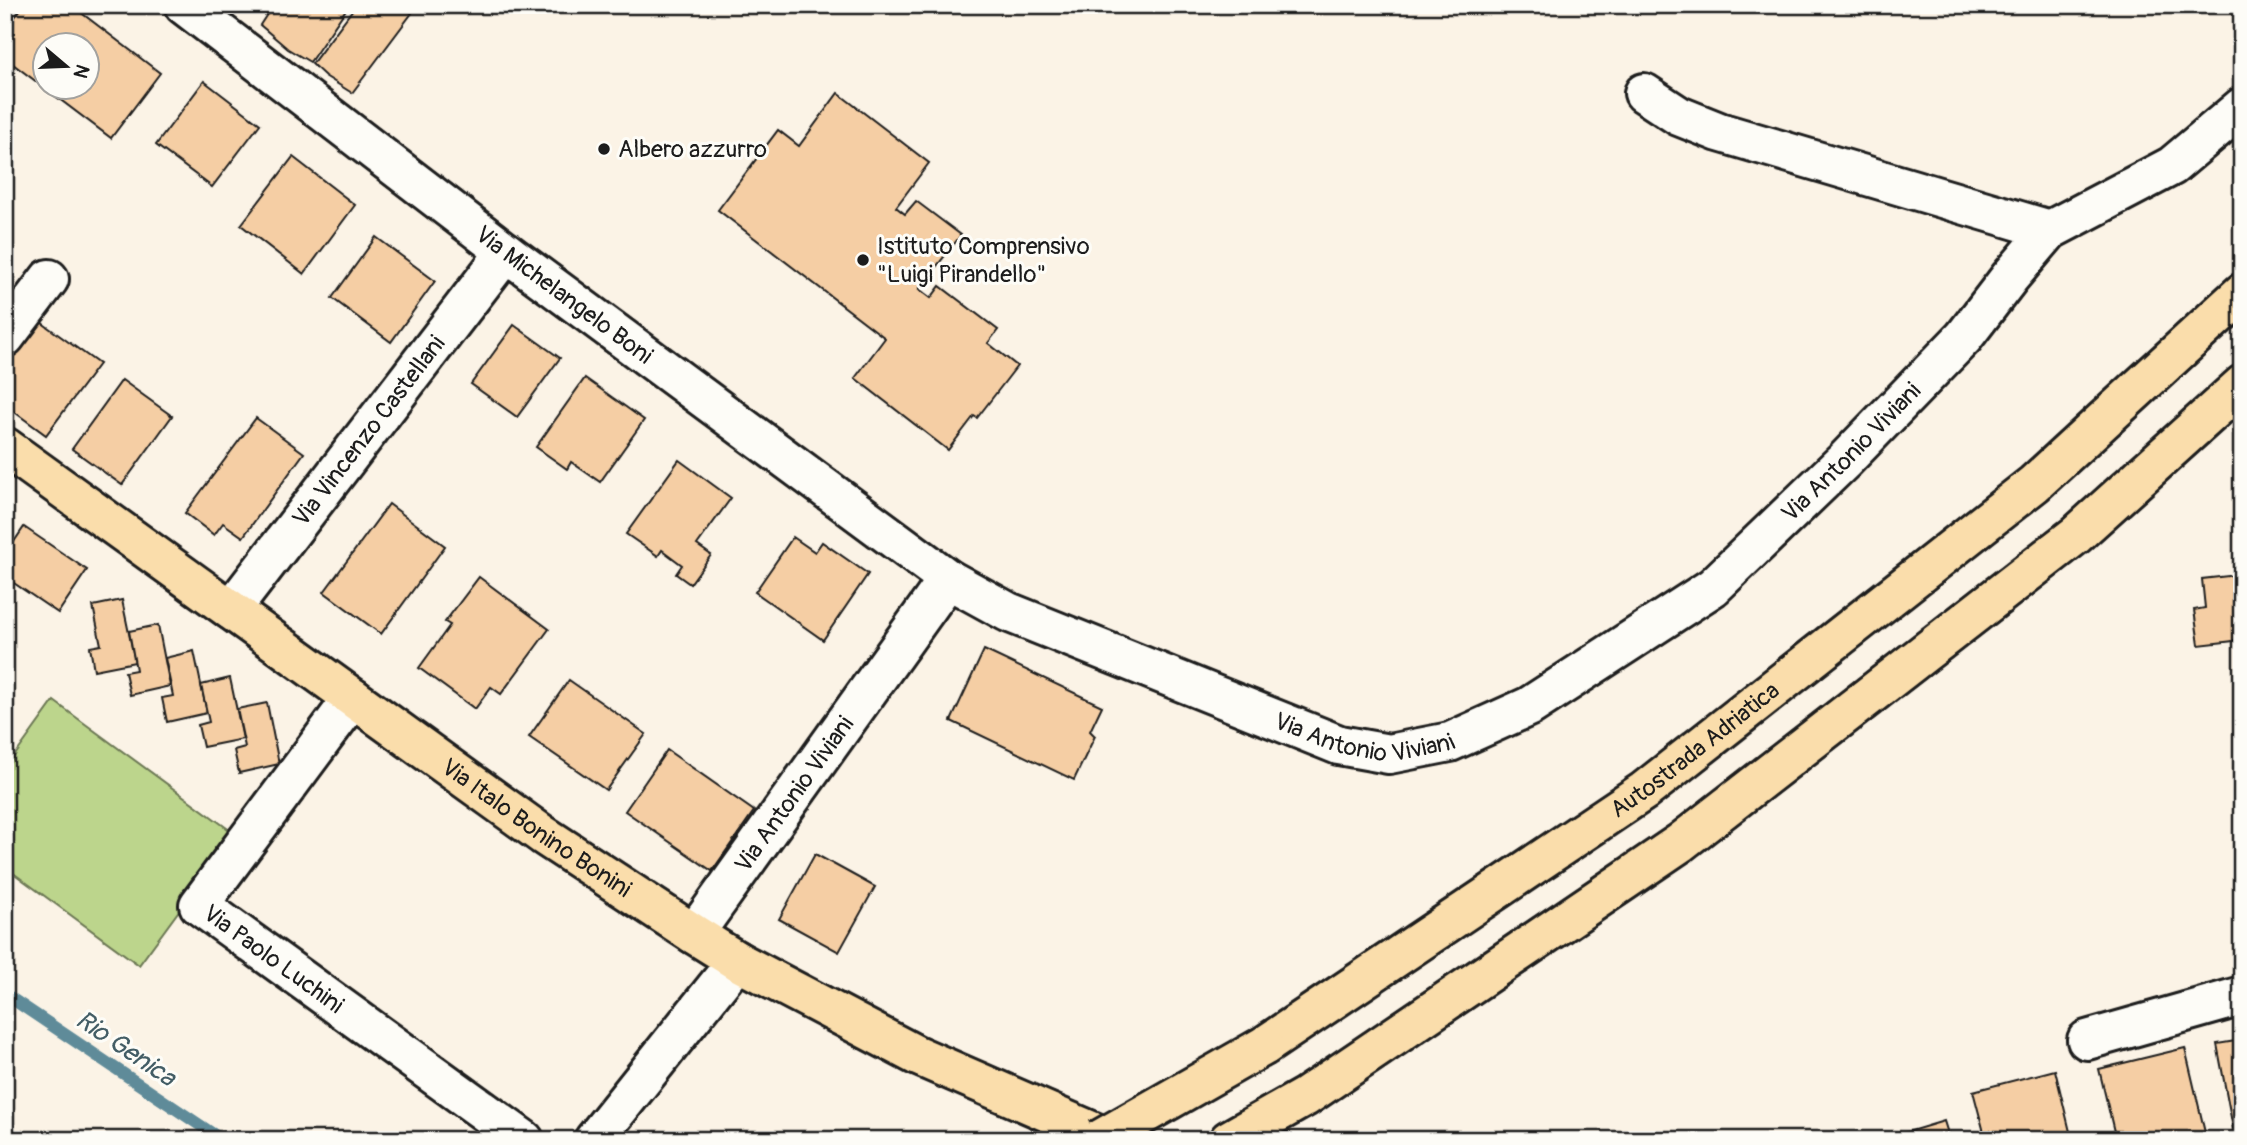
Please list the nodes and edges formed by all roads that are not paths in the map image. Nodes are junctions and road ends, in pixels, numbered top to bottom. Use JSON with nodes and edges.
{"nodes":[{"id":1,"x":184,"y":5,"type":"edge"},
{"id":2,"x":1644,"y":93,"type":"dead end"},
{"id":3,"x":2242,"y":107,"type":"edge"},
{"id":4,"x":2050,"y":230,"type":"junction"},
{"id":5,"x":506,"y":252,"type":"junction"},
{"id":6,"x":49,"y":279,"type":"dead end"},
{"id":7,"x":2242,"y":293,"type":"edge"},
{"id":8,"x":5,"y":337,"type":"edge"},
{"id":9,"x":2242,"y":385,"type":"edge"},
{"id":10,"x":5,"y":447,"type":"edge"},
{"id":11,"x":948,"y":579,"type":"junction"},
{"id":12,"x":231,"y":610,"type":"junction"},
{"id":13,"x":353,"y":698,"type":"junction"},
{"id":14,"x":694,"y":934,"type":"junction"},
{"id":15,"x":737,"y":961,"type":"junction"},
{"id":16,"x":2242,"y":996,"type":"edge"},
{"id":17,"x":2087,"y":1040,"type":"dead end"},
{"id":18,"x":524,"y":1140,"type":"edge"},
{"id":19,"x":594,"y":1140,"type":"edge"},
{"id":20,"x":1099,"y":1140,"type":"edge"},
{"id":21,"x":1112,"y":1140,"type":"edge"},
{"id":22,"x":1229,"y":1140,"type":"edge"}],
"edges":[{"from":1,"to":5,"type":"street","name":"Via Michelangelo Boni"},
{"from":2,"to":4,"type":"street"},
{"from":3,"to":4,"type":"street","name":"Via Antonio Viviani"},
{"from":4,"to":11,"type":"street","name":"Via Antonio Viviani"},
{"from":5,"to":11,"type":"street","name":"Via Michelangelo Boni"},
{"from":5,"to":12,"type":"street","name":"Via Vincenzo Castellani"},
{"from":6,"to":8,"type":"street"},
{"from":7,"to":20,"type":"main road","name":"Autostrada Adriatica","bridge":true},
{"from":9,"to":22,"type":"main road"},
{"from":10,"to":12,"type":"main road","name":"Via Italo Bonino Bonini"},
{"from":11,"to":14,"type":"street","name":"Via Antonio Viviani"},
{"from":12,"to":13,"type":"main road","name":"Via Italo Bonino Bonini"},
{"from":13,"to":14,"type":"main road","name":"Via Italo Bonino Bonini"},
{"from":13,"to":18,"type":"street","name":"Via Paolo Luchini"},
{"from":14,"to":15,"type":"main road","name":"Via Italo Bonino Bonini"},
{"from":15,"to":19,"type":"street"},
{"from":15,"to":21,"type":"main road","name":"Via Italo Bonino Bonini"},
{"from":16,"to":17,"type":"street"}]}
